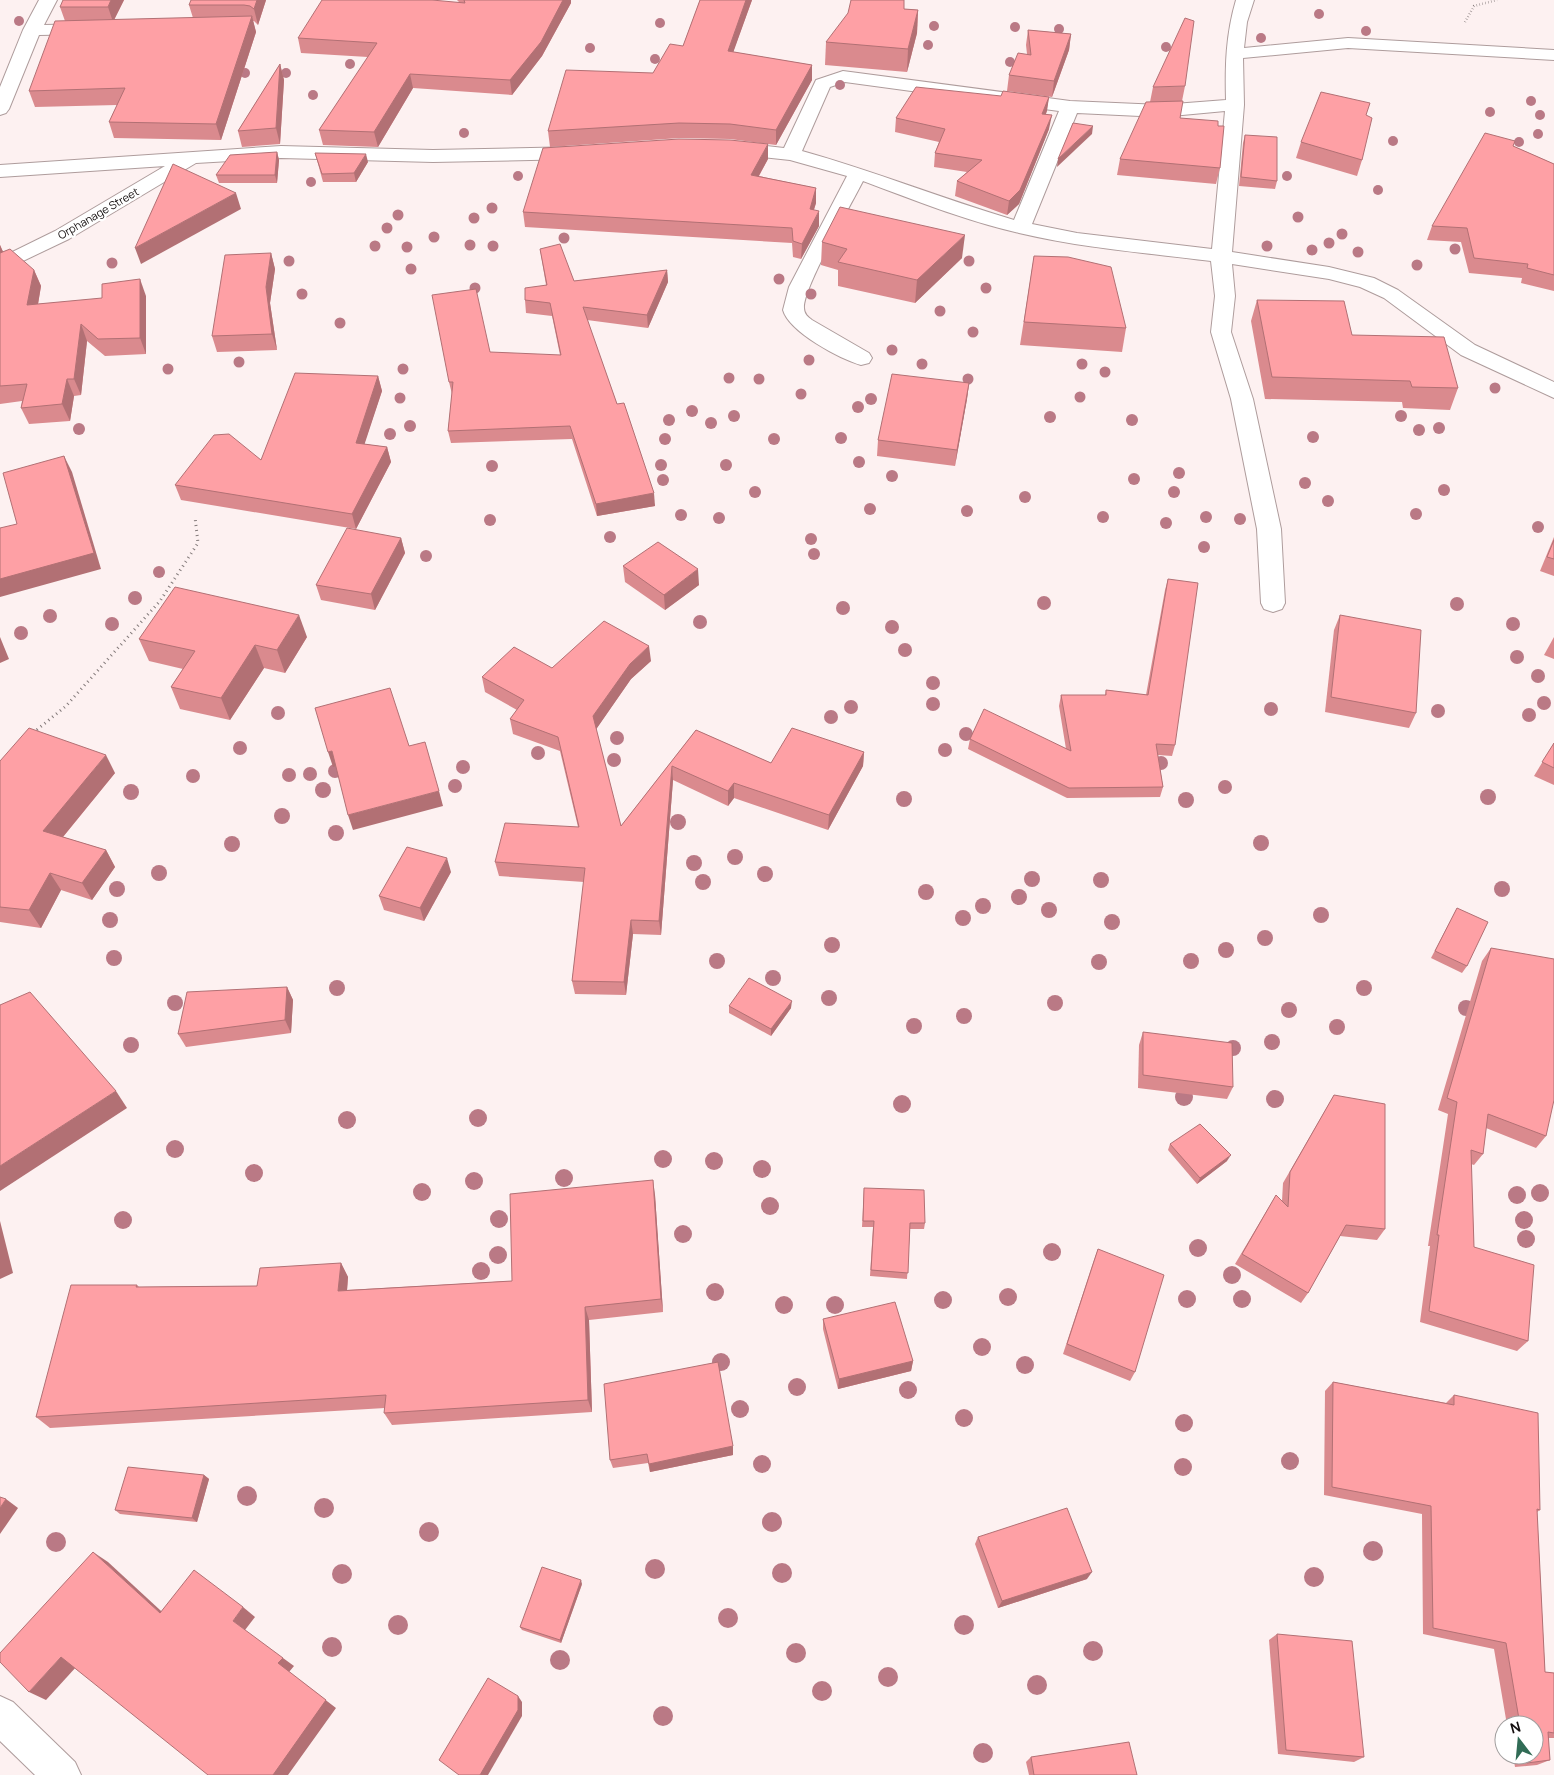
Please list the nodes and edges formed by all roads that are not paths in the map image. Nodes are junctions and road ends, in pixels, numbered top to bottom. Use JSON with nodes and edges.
{"nodes":[{"id":1,"x":48,"y":0,"type":"edge"},
{"id":2,"x":1245,"y":0,"type":"edge"},
{"id":3,"x":111,"y":28,"type":"edge"},
{"id":4,"x":32,"y":30,"type":"junction"},
{"id":5,"x":1234,"y":54,"type":"junction"},
{"id":6,"x":1554,"y":55,"type":"edge"},
{"id":7,"x":1234,"y":105,"type":"junction"},
{"id":8,"x":1070,"y":107,"type":"junction"},
{"id":9,"x":0,"y":109,"type":"edge"},
{"id":10,"x":710,"y":147,"type":"edge"},
{"id":11,"x":596,"y":152,"type":"edge"},
{"id":12,"x":791,"y":154,"type":"junction"},
{"id":13,"x":193,"y":157,"type":"junction"},
{"id":14,"x":0,"y":170,"type":"edge"},
{"id":15,"x":858,"y":173,"type":"junction"},
{"id":16,"x":1021,"y":228,"type":"junction"},
{"id":17,"x":1221,"y":256,"type":"junction"},
{"id":18,"x":0,"y":266,"type":"edge"},
{"id":19,"x":861,"y":358,"type":"dead end"},
{"id":20,"x":1554,"y":391,"type":"edge"},
{"id":21,"x":1273,"y":603,"type":"dead end"},
{"id":22,"x":0,"y":1715,"type":"edge"},
{"id":23,"x":62,"y":1775,"type":"edge"}],
"edges":[{"from":1,"to":4,"type":"street"},
{"from":2,"to":5,"type":"street"},
{"from":3,"to":4,"type":"street"},
{"from":4,"to":9,"type":"street"},
{"from":5,"to":6,"type":"street"},
{"from":5,"to":7,"type":"street"},
{"from":7,"to":8,"type":"street"},
{"from":7,"to":17,"type":"street"},
{"from":8,"to":12,"type":"street"},
{"from":8,"to":16,"type":"street"},
{"from":10,"to":12,"type":"street"},
{"from":11,"to":13,"type":"street"},
{"from":12,"to":15,"type":"street"},
{"from":13,"to":14,"type":"street"},
{"from":13,"to":18,"type":"street","name":"Orphanage Street"},
{"from":15,"to":16,"type":"street"},
{"from":15,"to":19,"type":"street"},
{"from":16,"to":17,"type":"street"},
{"from":17,"to":20,"type":"street"},
{"from":17,"to":21,"type":"street"},
{"from":22,"to":23,"type":"street"}]}
